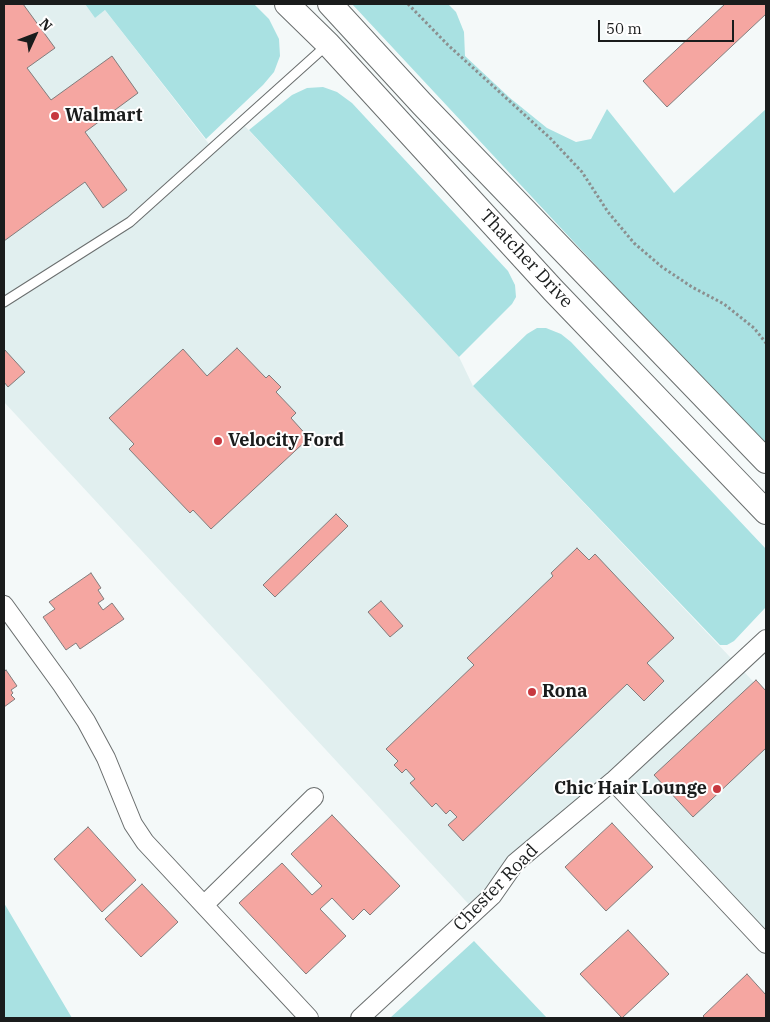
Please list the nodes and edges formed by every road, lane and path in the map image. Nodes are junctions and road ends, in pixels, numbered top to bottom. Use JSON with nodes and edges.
{"nodes":[{"id":1,"x":287,"y":4,"type":"edge"},
{"id":2,"x":330,"y":4,"type":"edge"},
{"id":3,"x":408,"y":4,"type":"edge"},
{"id":4,"x":328,"y":44,"type":"junction"},
{"id":5,"x":4,"y":302,"type":"edge"},
{"id":6,"x":766,"y":343,"type":"edge"},
{"id":7,"x":766,"y":461,"type":"edge"},
{"id":8,"x":766,"y":512,"type":"edge"},
{"id":9,"x":4,"y":605,"type":"edge"},
{"id":10,"x":766,"y":639,"type":"edge"},
{"id":11,"x":613,"y":782,"type":"junction"},
{"id":12,"x":314,"y":797,"type":"dead end"},
{"id":13,"x":204,"y":905,"type":"junction"},
{"id":14,"x":766,"y":944,"type":"edge"},
{"id":15,"x":309,"y":1018,"type":"edge"},
{"id":16,"x":360,"y":1018,"type":"edge"}],
"edges":[{"from":1,"to":4,"type":"main road","name":"Thatcher Drive"},
{"from":2,"to":7,"type":"main road","name":"Thatcher Drive"},
{"from":3,"to":6,"type":"path"},
{"from":4,"to":5,"type":"lane"},
{"from":4,"to":8,"type":"main road","name":"Thatcher Drive"},
{"from":9,"to":13,"type":"street"},
{"from":10,"to":11,"type":"street","name":"Chester Road"},
{"from":11,"to":14,"type":"street"},
{"from":11,"to":16,"type":"street","name":"Chester Road"},
{"from":12,"to":13,"type":"street"},
{"from":13,"to":15,"type":"street"}]}
